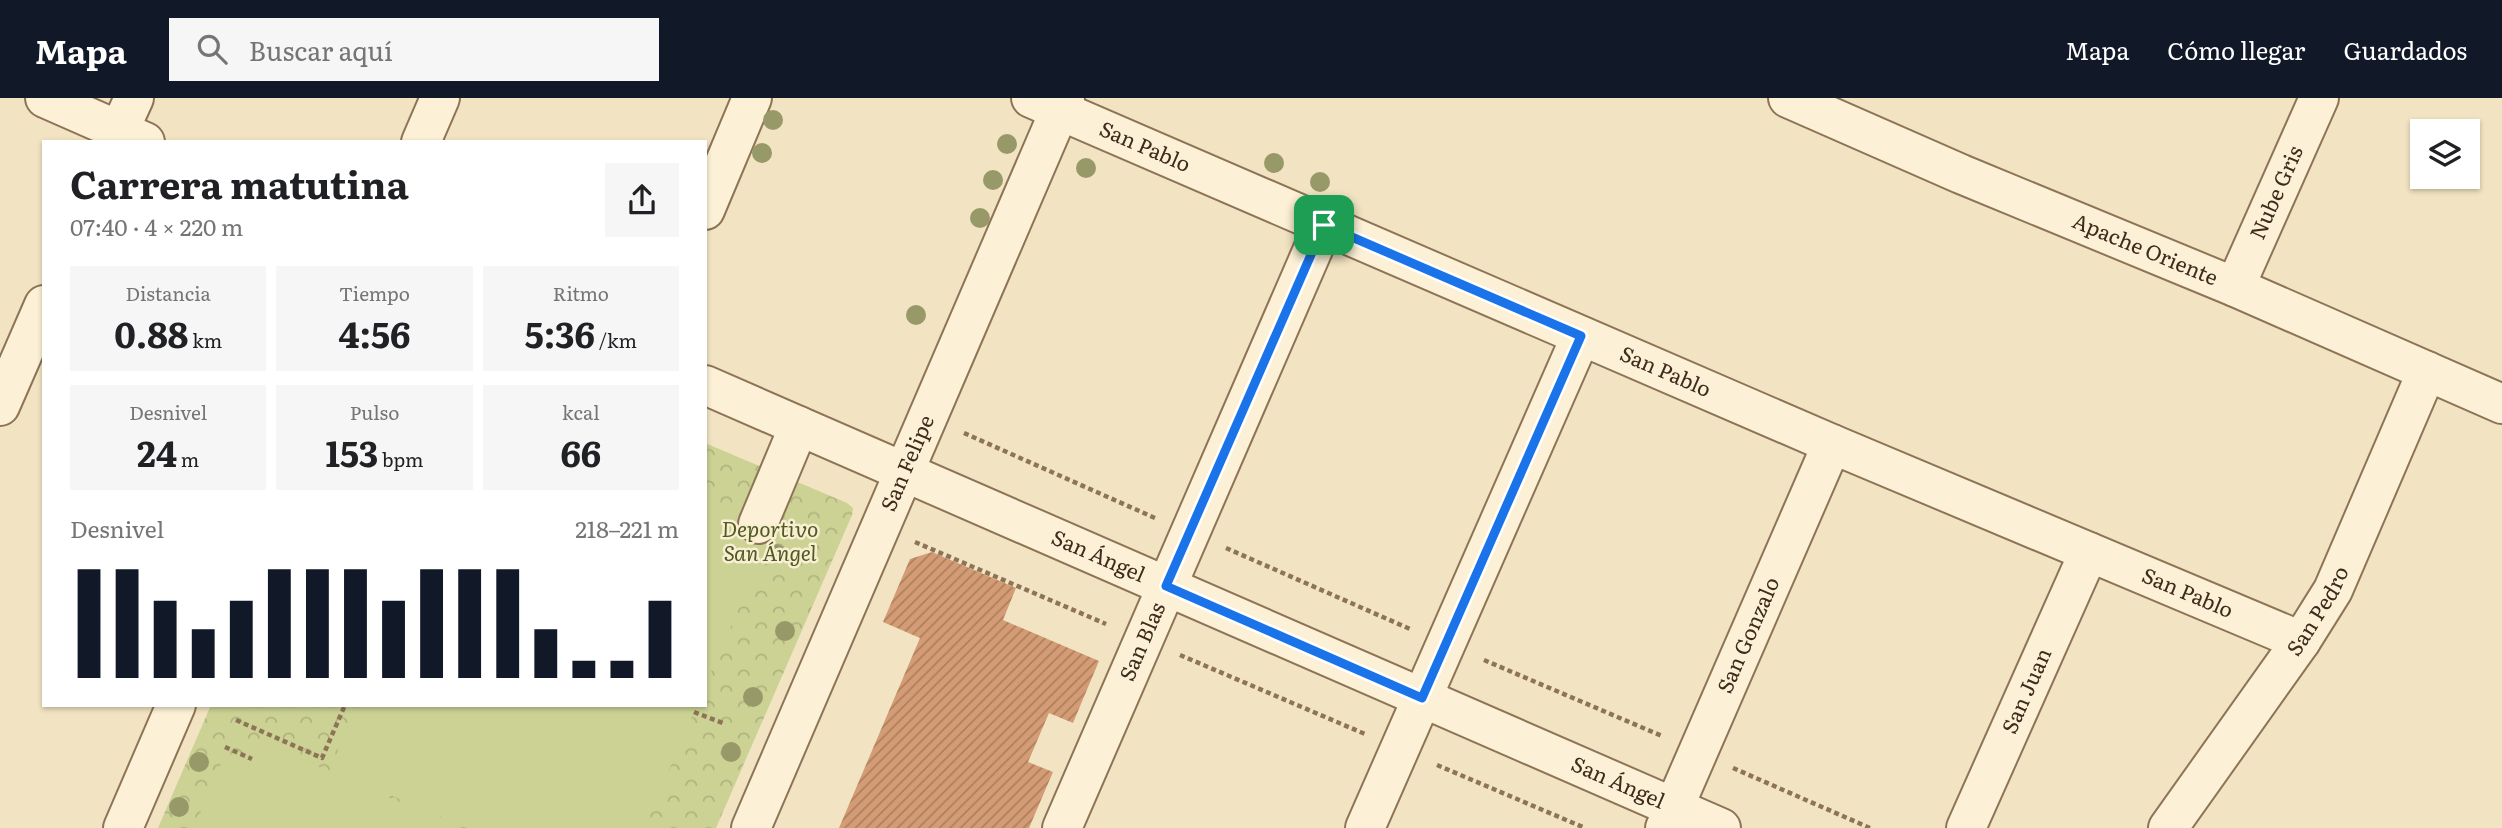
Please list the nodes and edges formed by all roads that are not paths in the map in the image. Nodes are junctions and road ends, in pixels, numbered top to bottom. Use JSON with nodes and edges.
{"nodes":[{"id":1,"x":45,"y":98,"type":"edge"},
{"id":2,"x":440,"y":98,"type":"edge"},
{"id":3,"x":752,"y":98,"type":"edge"},
{"id":4,"x":1787,"y":98,"type":"edge"},
{"id":5,"x":2319,"y":98,"type":"edge"},
{"id":6,"x":1052,"y":102,"type":"edge"},
{"id":7,"x":128,"y":128,"type":"edge"},
{"id":8,"x":422,"y":140,"type":"edge"},
{"id":9,"x":707,"y":206,"type":"edge"},
{"id":10,"x":1324,"y":225,"type":"junction"},
{"id":11,"x":2235,"y":287,"type":"junction"},
{"id":12,"x":42,"y":310,"type":"edge"},
{"id":13,"x":1581,"y":336,"type":"junction"},
{"id":14,"x":2427,"y":371,"type":"junction"},
{"id":15,"x":707,"y":386,"type":"edge"},
{"id":16,"x":2502,"y":404,"type":"edge"},
{"id":17,"x":0,"y":406,"type":"edge"},
{"id":18,"x":799,"y":426,"type":"junction"},
{"id":19,"x":1832,"y":444,"type":"junction"},
{"id":20,"x":906,"y":473,"type":"junction"},
{"id":21,"x":758,"y":524,"type":"dead end"},
{"id":22,"x":2089,"y":552,"type":"junction"},
{"id":23,"x":1166,"y":586,"type":"junction"},
{"id":24,"x":2301,"y":641,"type":"junction"},
{"id":25,"x":1422,"y":698,"type":"junction"},
{"id":26,"x":175,"y":707,"type":"edge"},
{"id":27,"x":1670,"y":818,"type":"edge"},
{"id":28,"x":123,"y":828,"type":"edge"},
{"id":29,"x":751,"y":828,"type":"edge"},
{"id":30,"x":1062,"y":828,"type":"edge"},
{"id":31,"x":1365,"y":828,"type":"edge"},
{"id":32,"x":1721,"y":828,"type":"edge"},
{"id":33,"x":1966,"y":828,"type":"edge"},
{"id":34,"x":2168,"y":828,"type":"edge"}],
"edges":[{"from":1,"to":7,"type":"street"},
{"from":2,"to":8,"type":"street"},
{"from":3,"to":9,"type":"street"},
{"from":4,"to":11,"type":"street","name":"Apache Oriente"},
{"from":5,"to":11,"type":"street","name":"Nube Gris"},
{"from":6,"to":10,"type":"street","name":"San Pablo"},
{"from":6,"to":20,"type":"street","name":"San Felipe"},
{"from":10,"to":13,"type":"street","name":"San Pablo"},
{"from":10,"to":23,"type":"street","name":"San Blas"},
{"from":11,"to":14,"type":"street","name":"Apache Oriente"},
{"from":12,"to":17,"type":"street"},
{"from":13,"to":19,"type":"street","name":"San Pablo"},
{"from":13,"to":25,"type":"street"},
{"from":14,"to":16,"type":"street","name":"Apache Oriente"},
{"from":14,"to":24,"type":"street","name":"San Pedro"},
{"from":15,"to":18,"type":"street","name":"San Ángel"},
{"from":18,"to":20,"type":"street","name":"San Ángel"},
{"from":18,"to":21,"type":"street"},
{"from":19,"to":22,"type":"street","name":"San Pablo"},
{"from":19,"to":27,"type":"street","name":"San Gonzalo"},
{"from":20,"to":23,"type":"street","name":"San Ángel"},
{"from":20,"to":29,"type":"street","name":"San Felipe"},
{"from":22,"to":24,"type":"street","name":"San Pablo"},
{"from":22,"to":33,"type":"street","name":"San Juan"},
{"from":23,"to":25,"type":"street","name":"San Ángel"},
{"from":23,"to":30,"type":"street","name":"San Blas"},
{"from":24,"to":34,"type":"street","name":"San Pedro"},
{"from":25,"to":27,"type":"street","name":"San Ángel"},
{"from":25,"to":31,"type":"street"},
{"from":26,"to":28,"type":"street"},
{"from":27,"to":32,"type":"street","name":"San Ángel"}]}
